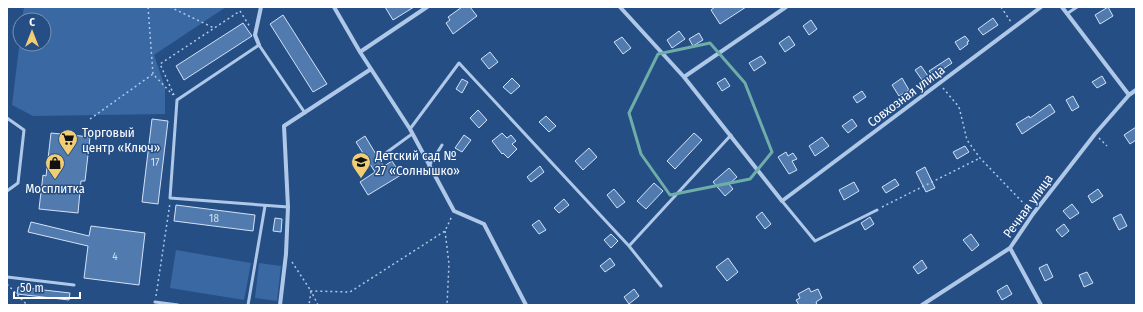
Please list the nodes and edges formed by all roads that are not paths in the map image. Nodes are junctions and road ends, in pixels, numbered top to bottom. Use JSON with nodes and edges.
{"nodes":[{"id":1,"x":261,"y":7,"type":"edge"},
{"id":2,"x":334,"y":7,"type":"edge"},
{"id":3,"x":427,"y":7,"type":"edge"},
{"id":4,"x":620,"y":7,"type":"edge"},
{"id":5,"x":786,"y":7,"type":"edge"},
{"id":6,"x":1041,"y":7,"type":"edge"},
{"id":7,"x":1062,"y":7,"type":"edge"},
{"id":8,"x":1077,"y":7,"type":"edge"},
{"id":9,"x":422,"y":8,"type":"edge"},
{"id":10,"x":1068,"y":13,"type":"junction"},
{"id":11,"x":260,"y":45,"type":"junction"},
{"id":12,"x":360,"y":52,"type":"junction"},
{"id":13,"x":371,"y":69,"type":"junction"},
{"id":14,"x":684,"y":77,"type":"junction"},
{"id":15,"x":1136,"y":90,"type":"edge"},
{"id":16,"x":1129,"y":95,"type":"junction"},
{"id":17,"x":305,"y":113,"type":"junction"},
{"id":18,"x":7,"y":118,"type":"edge"},
{"id":19,"x":410,"y":129,"type":"junction"},
{"id":20,"x":412,"y":134,"type":"junction"},
{"id":21,"x":731,"y":135,"type":"junction"},
{"id":22,"x":442,"y":145,"type":"dead end"},
{"id":23,"x":379,"y":158,"type":"dead end"},
{"id":24,"x":429,"y":166,"type":"junction"},
{"id":25,"x":7,"y":191,"type":"edge"},
{"id":26,"x":782,"y":202,"type":"junction"},
{"id":27,"x":265,"y":206,"type":"junction"},
{"id":28,"x":288,"y":207,"type":"junction"},
{"id":29,"x":877,"y":210,"type":"road end"},
{"id":30,"x":629,"y":246,"type":"junction"},
{"id":31,"x":1010,"y":248,"type":"junction"},
{"id":32,"x":7,"y":277,"type":"edge"},
{"id":33,"x":74,"y":285,"type":"dead end"},
{"id":34,"x":662,"y":286,"type":"dead end"},
{"id":35,"x":155,"y":302,"type":"road end"},
{"id":36,"x":178,"y":305,"type":"edge"},
{"id":37,"x":248,"y":305,"type":"edge"},
{"id":38,"x":280,"y":305,"type":"edge"},
{"id":39,"x":526,"y":305,"type":"edge"},
{"id":40,"x":922,"y":305,"type":"edge"},
{"id":41,"x":1041,"y":305,"type":"edge"}],
"edges":[{"from":1,"to":11,"type":"street"},
{"from":2,"to":12,"type":"street"},
{"from":3,"to":9,"type":"street"},
{"from":4,"to":14,"type":"street"},
{"from":5,"to":14,"type":"street"},
{"from":6,"to":26,"type":"street","name":"Совхозная улица"},
{"from":7,"to":10,"type":"street"},
{"from":8,"to":10,"type":"lane"},
{"from":9,"to":12,"type":"street"},
{"from":10,"to":16,"type":"street"},
{"from":11,"to":17,"type":"lane"},
{"from":11,"to":27,"type":"lane"},
{"from":12,"to":13,"type":"street"},
{"from":13,"to":17,"type":"street"},
{"from":13,"to":19,"type":"street"},
{"from":14,"to":21,"type":"street"},
{"from":15,"to":16,"type":"street","name":"Речная улица"},
{"from":16,"to":31,"type":"street","name":"Речная улица"},
{"from":17,"to":28,"type":"street"},
{"from":18,"to":25,"type":"lane"},
{"from":19,"to":20,"type":"street"},
{"from":19,"to":30,"type":"lane"},
{"from":20,"to":23,"type":"lane"},
{"from":20,"to":24,"type":"street"},
{"from":21,"to":26,"type":"street"},
{"from":21,"to":30,"type":"lane"},
{"from":22,"to":24,"type":"lane"},
{"from":24,"to":39,"type":"street"},
{"from":26,"to":29,"type":"lane"},
{"from":27,"to":28,"type":"lane"},
{"from":27,"to":37,"type":"lane"},
{"from":28,"to":38,"type":"street"},
{"from":30,"to":34,"type":"lane"},
{"from":31,"to":40,"type":"street","name":"Речная улица"},
{"from":31,"to":41,"type":"street"},
{"from":32,"to":33,"type":"lane"},
{"from":35,"to":36,"type":"lane"}]}
